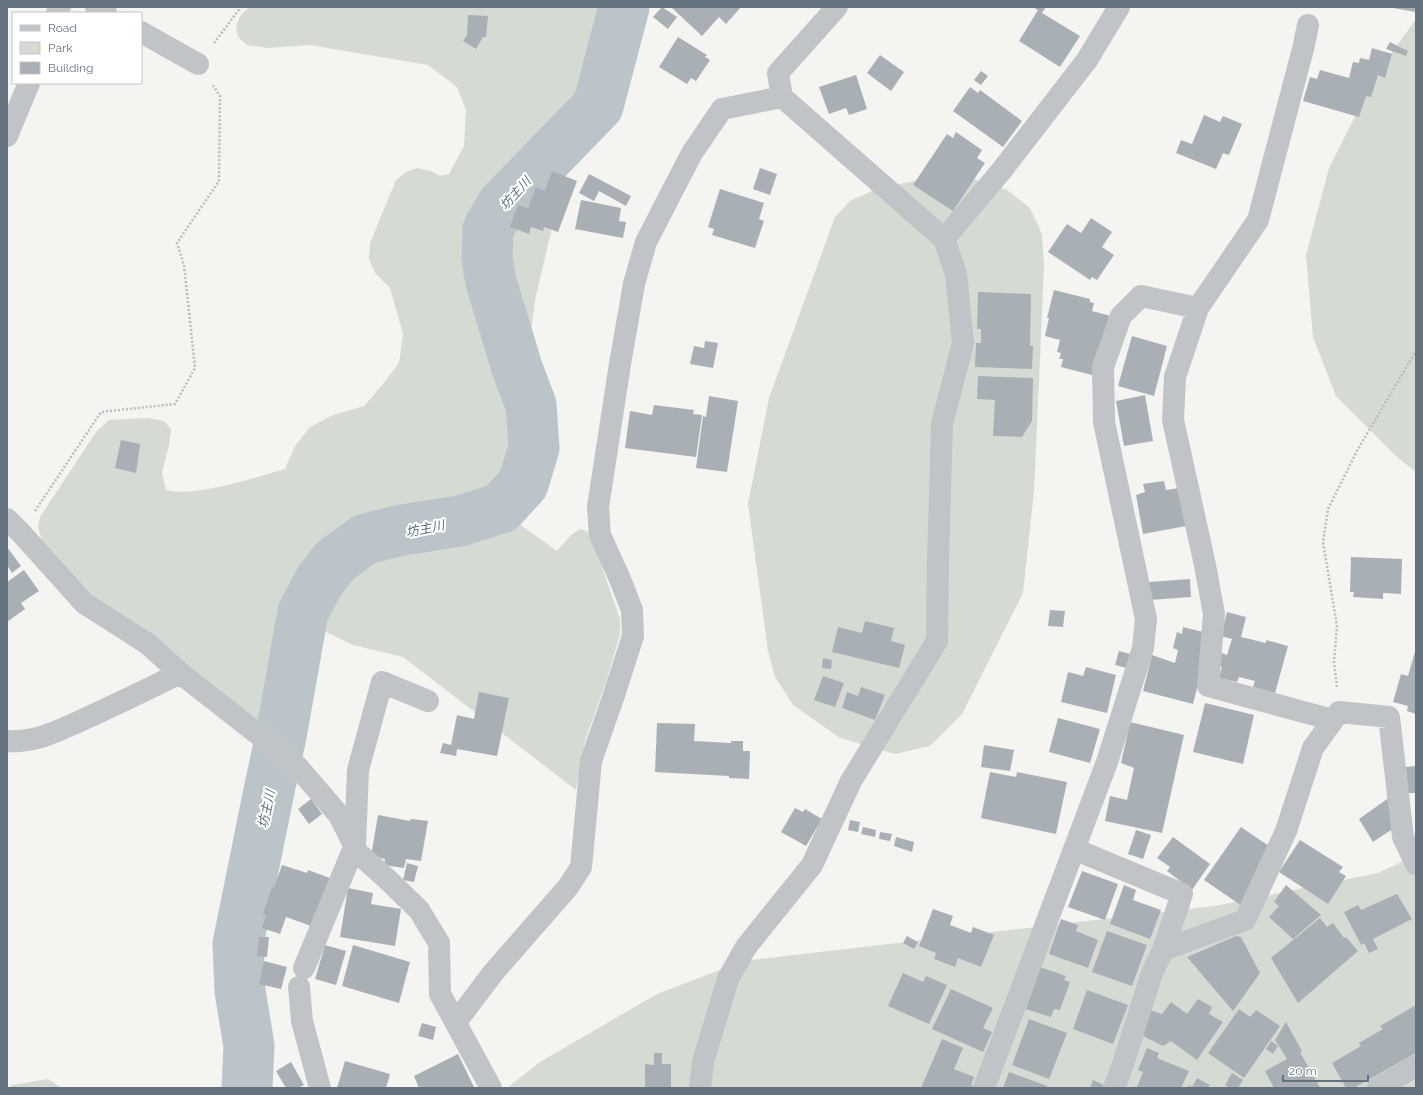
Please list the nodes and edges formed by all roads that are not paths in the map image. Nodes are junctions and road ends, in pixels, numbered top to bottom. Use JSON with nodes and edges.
{"nodes":[{"id":1,"x":837,"y":7,"type":"edge"},
{"id":2,"x":1119,"y":7,"type":"edge"},
{"id":3,"x":1308,"y":25,"type":"dead end"},
{"id":4,"x":142,"y":33,"type":"edge"},
{"id":5,"x":198,"y":64,"type":"road end"},
{"id":6,"x":29,"y":84,"type":"edge"},
{"id":7,"x":782,"y":97,"type":"junction"},
{"id":8,"x":7,"y":136,"type":"edge"},
{"id":9,"x":944,"y":239,"type":"junction"},
{"id":10,"x":1198,"y":308,"type":"junction"},
{"id":11,"x":14,"y":526,"type":"edge"},
{"id":12,"x":180,"y":673,"type":"junction"},
{"id":13,"x":428,"y":701,"type":"dead end"},
{"id":14,"x":1336,"y":716,"type":"junction"},
{"id":15,"x":7,"y":741,"type":"edge"},
{"id":16,"x":355,"y":845,"type":"junction"},
{"id":17,"x":1074,"y":849,"type":"junction"},
{"id":18,"x":1416,"y":864,"type":"edge"},
{"id":19,"x":1163,"y":950,"type":"junction"},
{"id":20,"x":456,"y":1022,"type":"junction"},
{"id":21,"x":1416,"y":1066,"type":"edge"},
{"id":22,"x":320,"y":1088,"type":"edge"},
{"id":23,"x":491,"y":1088,"type":"edge"},
{"id":24,"x":700,"y":1088,"type":"edge"},
{"id":25,"x":984,"y":1088,"type":"edge"},
{"id":26,"x":1114,"y":1088,"type":"edge"},
{"id":27,"x":1378,"y":1088,"type":"edge"}],
"edges":[{"from":1,"to":7,"type":"street"},
{"from":2,"to":9,"type":"street"},
{"from":3,"to":10,"type":"street"},
{"from":4,"to":5,"type":"street"},
{"from":6,"to":8,"type":"street"},
{"from":7,"to":9,"type":"street"},
{"from":7,"to":20,"type":"street"},
{"from":9,"to":24,"type":"street"},
{"from":10,"to":14,"type":"street"},
{"from":10,"to":17,"type":"street"},
{"from":11,"to":12,"type":"street"},
{"from":12,"to":15,"type":"street"},
{"from":12,"to":16,"type":"street"},
{"from":13,"to":16,"type":"street"},
{"from":14,"to":18,"type":"street"},
{"from":14,"to":19,"type":"street"},
{"from":16,"to":20,"type":"street"},
{"from":16,"to":22,"type":"street"},
{"from":17,"to":19,"type":"street"},
{"from":17,"to":25,"type":"street"},
{"from":19,"to":26,"type":"street"},
{"from":20,"to":23,"type":"street"},
{"from":21,"to":27,"type":"street"}]}
